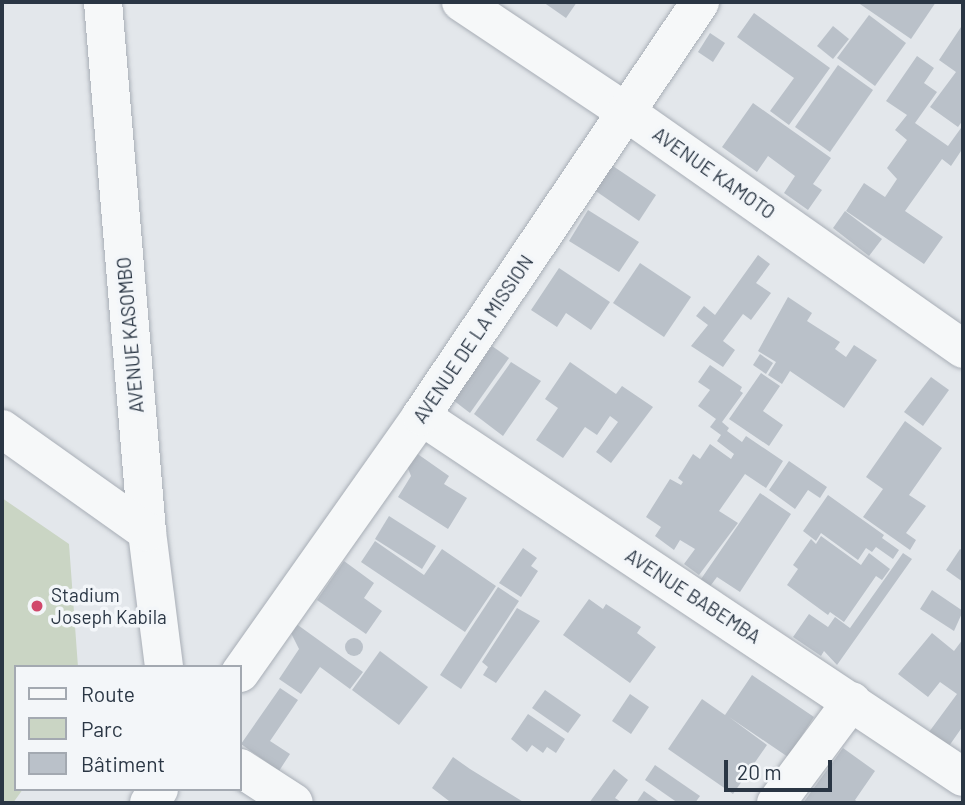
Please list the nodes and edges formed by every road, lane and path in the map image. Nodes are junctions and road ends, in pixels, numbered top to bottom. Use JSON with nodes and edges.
{"nodes":[{"id":1,"x":103,"y":2,"type":"edge"},
{"id":2,"x":461,"y":2,"type":"edge"},
{"id":3,"x":700,"y":2,"type":"edge"},
{"id":4,"x":626,"y":112,"type":"junction"},
{"id":5,"x":963,"y":349,"type":"edge"},
{"id":6,"x":421,"y":416,"type":"junction"},
{"id":7,"x":2,"y":429,"type":"edge"},
{"id":8,"x":147,"y":532,"type":"junction"},
{"id":9,"x":164,"y":665,"type":"edge"},
{"id":10,"x":242,"y":670,"type":"edge"},
{"id":11,"x":852,"y":701,"type":"junction"},
{"id":12,"x":242,"y":769,"type":"edge"},
{"id":13,"x":963,"y":777,"type":"edge"},
{"id":14,"x":294,"y":803,"type":"edge"},
{"id":15,"x":776,"y":803,"type":"edge"}],
"edges":[{"from":1,"to":8,"type":"street","name":"AVENUE KASOMBO"},
{"from":2,"to":4,"type":"street","name":"AVENUE KAMOTO"},
{"from":3,"to":4,"type":"street","name":"AVENUE DE LA MISSION"},
{"from":4,"to":5,"type":"street","name":"AVENUE KAMOTO"},
{"from":4,"to":6,"type":"street","name":"AVENUE DE LA MISSION"},
{"from":6,"to":10,"type":"street","name":"AVENUE DE LA MISSION"},
{"from":6,"to":11,"type":"street","name":"AVENUE BABEMBA"},
{"from":7,"to":8,"type":"street"},
{"from":8,"to":9,"type":"street","name":"AVENUE KASOMBO"},
{"from":11,"to":13,"type":"street","name":"AVENUE BABEMBA"},
{"from":11,"to":15,"type":"street"},
{"from":12,"to":14,"type":"street"}]}
